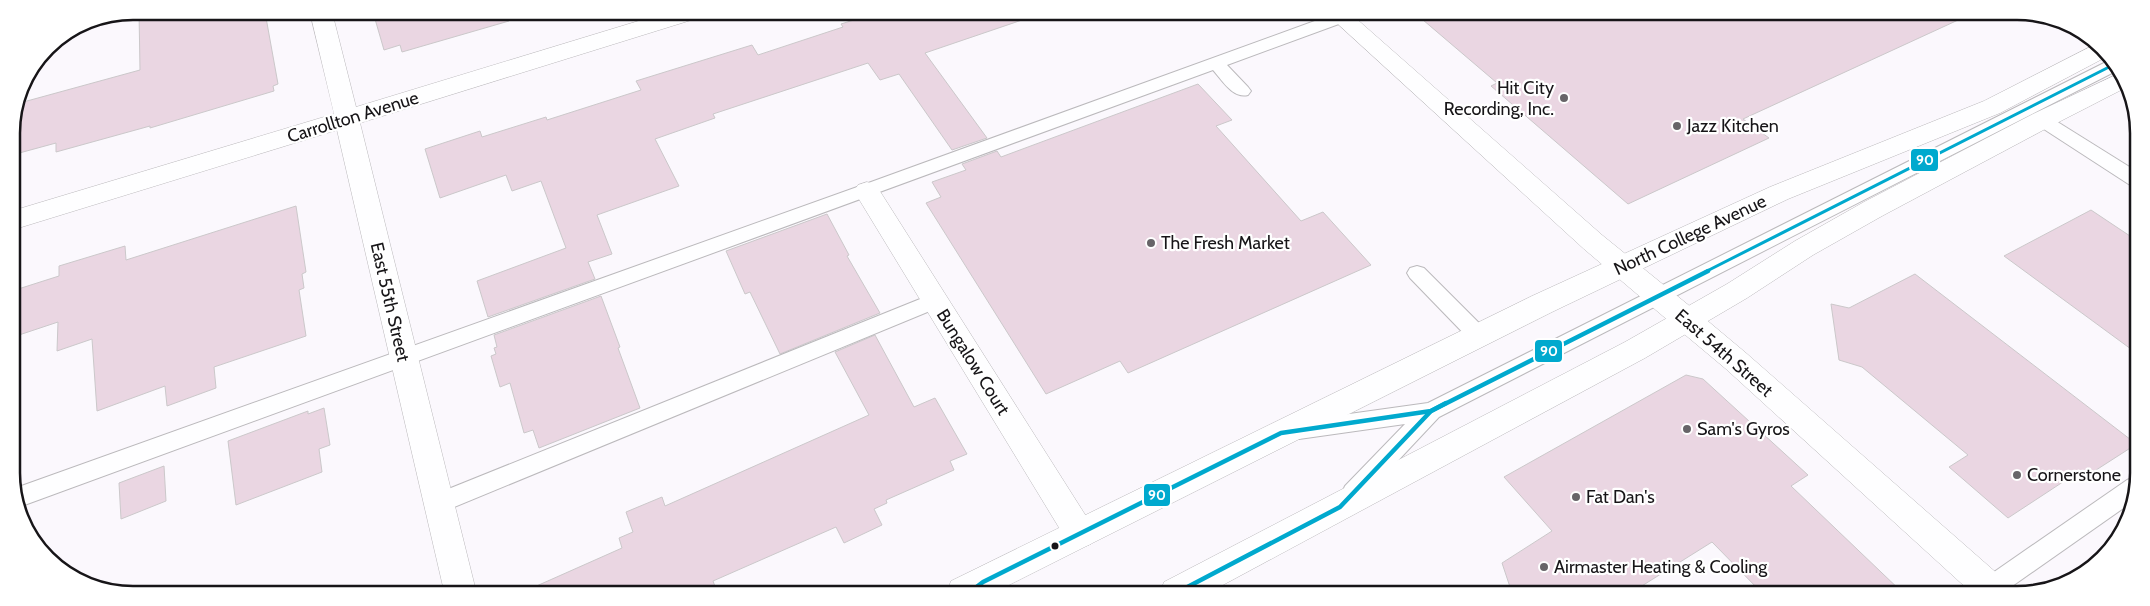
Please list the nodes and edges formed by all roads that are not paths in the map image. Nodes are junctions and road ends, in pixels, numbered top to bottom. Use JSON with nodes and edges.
{"nodes":[{"id":1,"x":323,"y":20,"type":"edge"},
{"id":2,"x":667,"y":20,"type":"edge"},
{"id":3,"x":1327,"y":20,"type":"edge"},
{"id":4,"x":1346,"y":20,"type":"edge"},
{"id":5,"x":2097,"y":53,"type":"edge"},
{"id":6,"x":1216,"y":63,"type":"junction"},
{"id":7,"x":2109,"y":67,"type":"edge"},
{"id":8,"x":2118,"y":84,"type":"edge"},
{"id":9,"x":1242,"y":91,"type":"dead end"},
{"id":10,"x":347,"y":119,"type":"junction"},
{"id":11,"x":2042,"y":120,"type":"junction"},
{"id":12,"x":2130,"y":176,"type":"edge"},
{"id":13,"x":867,"y":191,"type":"junction"},
{"id":14,"x":20,"y":219,"type":"edge"},
{"id":15,"x":1624,"y":267,"type":"junction"},
{"id":16,"x":1418,"y":273,"type":"dead end"},
{"id":17,"x":1659,"y":297,"type":"junction"},
{"id":18,"x":935,"y":301,"type":"junction"},
{"id":19,"x":1687,"y":320,"type":"junction"},
{"id":20,"x":1478,"y":336,"type":"junction"},
{"id":21,"x":404,"y":357,"type":"junction"},
{"id":22,"x":1431,"y":411,"type":"junction"},
{"id":23,"x":1281,"y":433,"type":"junction"},
{"id":24,"x":2128,"y":492,"type":"edge"},
{"id":25,"x":22,"y":495,"type":"edge"},
{"id":26,"x":439,"y":503,"type":"junction"},
{"id":27,"x":1340,"y":507,"type":"junction"},
{"id":28,"x":1080,"y":534,"type":"junction"},
{"id":29,"x":459,"y":586,"type":"edge"},
{"id":30,"x":978,"y":586,"type":"edge"},
{"id":31,"x":1189,"y":586,"type":"edge"},
{"id":32,"x":1986,"y":586,"type":"edge"},
{"id":33,"x":2001,"y":586,"type":"edge"}],
"edges":[{"from":1,"to":10,"type":"street","name":"East 55th Street"},
{"from":2,"to":10,"type":"street","name":"Carrollton Avenue"},
{"from":3,"to":6,"type":"lane"},
{"from":4,"to":15,"type":"street","name":"East 54th Street"},
{"from":5,"to":15,"type":"street","name":"North College Avenue"},
{"from":6,"to":9,"type":"lane"},
{"from":6,"to":13,"type":"lane"},
{"from":7,"to":17,"type":"lane","name":"North College Avenue"},
{"from":8,"to":11,"type":"street","name":"North College Avenue"},
{"from":10,"to":14,"type":"street","name":"Carrollton Avenue"},
{"from":10,"to":21,"type":"street","name":"East 55th Street"},
{"from":11,"to":12,"type":"lane"},
{"from":11,"to":19,"type":"street","name":"North College Avenue"},
{"from":13,"to":18,"type":"street","name":"Bungalow Court"},
{"from":13,"to":21,"type":"lane"},
{"from":15,"to":17,"type":"street","name":"East 54th Street"},
{"from":15,"to":20,"type":"street","name":"North College Avenue"},
{"from":16,"to":20,"type":"lane"},
{"from":17,"to":19,"type":"street","name":"East 54th Street"},
{"from":17,"to":22,"type":"lane","name":"North College Avenue"},
{"from":18,"to":26,"type":"lane"},
{"from":18,"to":28,"type":"street","name":"Bungalow Court"},
{"from":19,"to":27,"type":"street","name":"North College Avenue"},
{"from":19,"to":32,"type":"street","name":"East 54th Street"},
{"from":20,"to":23,"type":"street","name":"North College Avenue"},
{"from":21,"to":25,"type":"lane"},
{"from":21,"to":26,"type":"street","name":"East 55th Street"},
{"from":22,"to":23,"type":"lane","name":"North College Avenue"},
{"from":22,"to":27,"type":"lane","name":"North College Avenue"},
{"from":23,"to":28,"type":"street","name":"North College Avenue"},
{"from":24,"to":33,"type":"lane"},
{"from":26,"to":29,"type":"street","name":"East 55th Street"},
{"from":27,"to":31,"type":"street","name":"North College Avenue"},
{"from":28,"to":30,"type":"street","name":"North College Avenue"}]}
